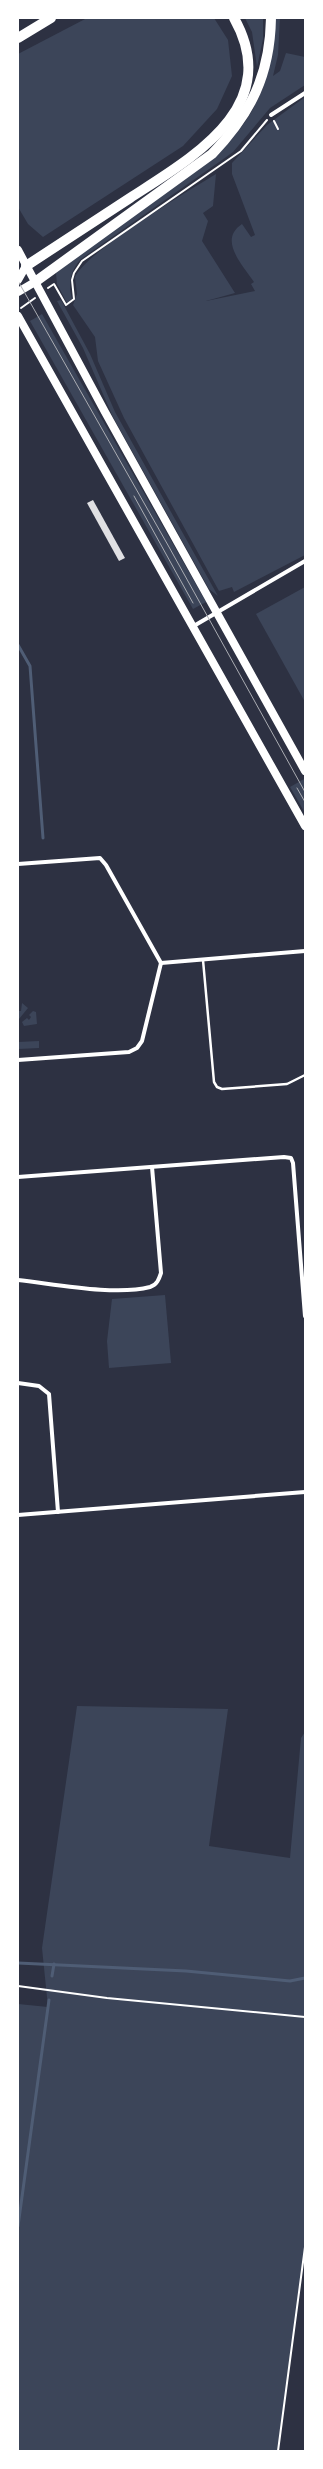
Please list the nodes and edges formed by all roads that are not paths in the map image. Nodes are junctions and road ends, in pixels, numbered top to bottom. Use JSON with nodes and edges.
{"nodes":[{"id":1,"x":51,"y":18,"type":"edge"},
{"id":2,"x":234,"y":18,"type":"edge"},
{"id":3,"x":271,"y":18,"type":"edge"},
{"id":4,"x":18,"y":38,"type":"edge"},
{"id":5,"x":305,"y":93,"type":"edge"},
{"id":6,"x":271,"y":115,"type":"road end"},
{"id":7,"x":18,"y":250,"type":"edge"},
{"id":8,"x":26,"y":266,"type":"junction"},
{"id":9,"x":18,"y":280,"type":"edge"},
{"id":10,"x":35,"y":282,"type":"junction"},
{"id":11,"x":18,"y":292,"type":"edge"},
{"id":12,"x":18,"y":316,"type":"edge"},
{"id":13,"x":305,"y":561,"type":"edge"},
{"id":14,"x":216,"y":612,"type":"junction"},
{"id":15,"x":192,"y":627,"type":"junction"},
{"id":16,"x":305,"y":771,"type":"edge"},
{"id":17,"x":305,"y":826,"type":"edge"},
{"id":18,"x":18,"y":864,"type":"edge"},
{"id":19,"x":305,"y":951,"type":"edge"},
{"id":20,"x":203,"y":959,"type":"junction"},
{"id":21,"x":160,"y":963,"type":"junction"},
{"id":22,"x":18,"y":1060,"type":"edge"},
{"id":23,"x":305,"y":1075,"type":"edge"},
{"id":24,"x":152,"y":1167,"type":"junction"},
{"id":25,"x":18,"y":1176,"type":"edge"},
{"id":26,"x":18,"y":1280,"type":"edge"},
{"id":27,"x":305,"y":1316,"type":"edge"},
{"id":28,"x":18,"y":1383,"type":"edge"},
{"id":29,"x":305,"y":1492,"type":"edge"},
{"id":30,"x":58,"y":1512,"type":"junction"},
{"id":31,"x":18,"y":1515,"type":"edge"}],
"edges":[{"from":1,"to":4,"type":"highway"},
{"from":2,"to":8,"type":"highway"},
{"from":3,"to":10,"type":"highway"},
{"from":5,"to":6,"type":"street"},
{"from":7,"to":8,"type":"main road"},
{"from":8,"to":9,"type":"main road"},
{"from":8,"to":10,"type":"main road"},
{"from":10,"to":11,"type":"main road"},
{"from":10,"to":14,"type":"main road"},
{"from":12,"to":15,"type":"main road"},
{"from":13,"to":14,"type":"street"},
{"from":14,"to":15,"type":"street"},
{"from":14,"to":16,"type":"main road"},
{"from":15,"to":17,"type":"main road"},
{"from":18,"to":21,"type":"street"},
{"from":19,"to":20,"type":"street"},
{"from":20,"to":21,"type":"street"},
{"from":20,"to":23,"type":"lane"},
{"from":21,"to":22,"type":"street"},
{"from":24,"to":25,"type":"street"},
{"from":24,"to":26,"type":"street"},
{"from":24,"to":27,"type":"street"},
{"from":28,"to":30,"type":"street"},
{"from":29,"to":30,"type":"street"},
{"from":30,"to":31,"type":"street"}]}
